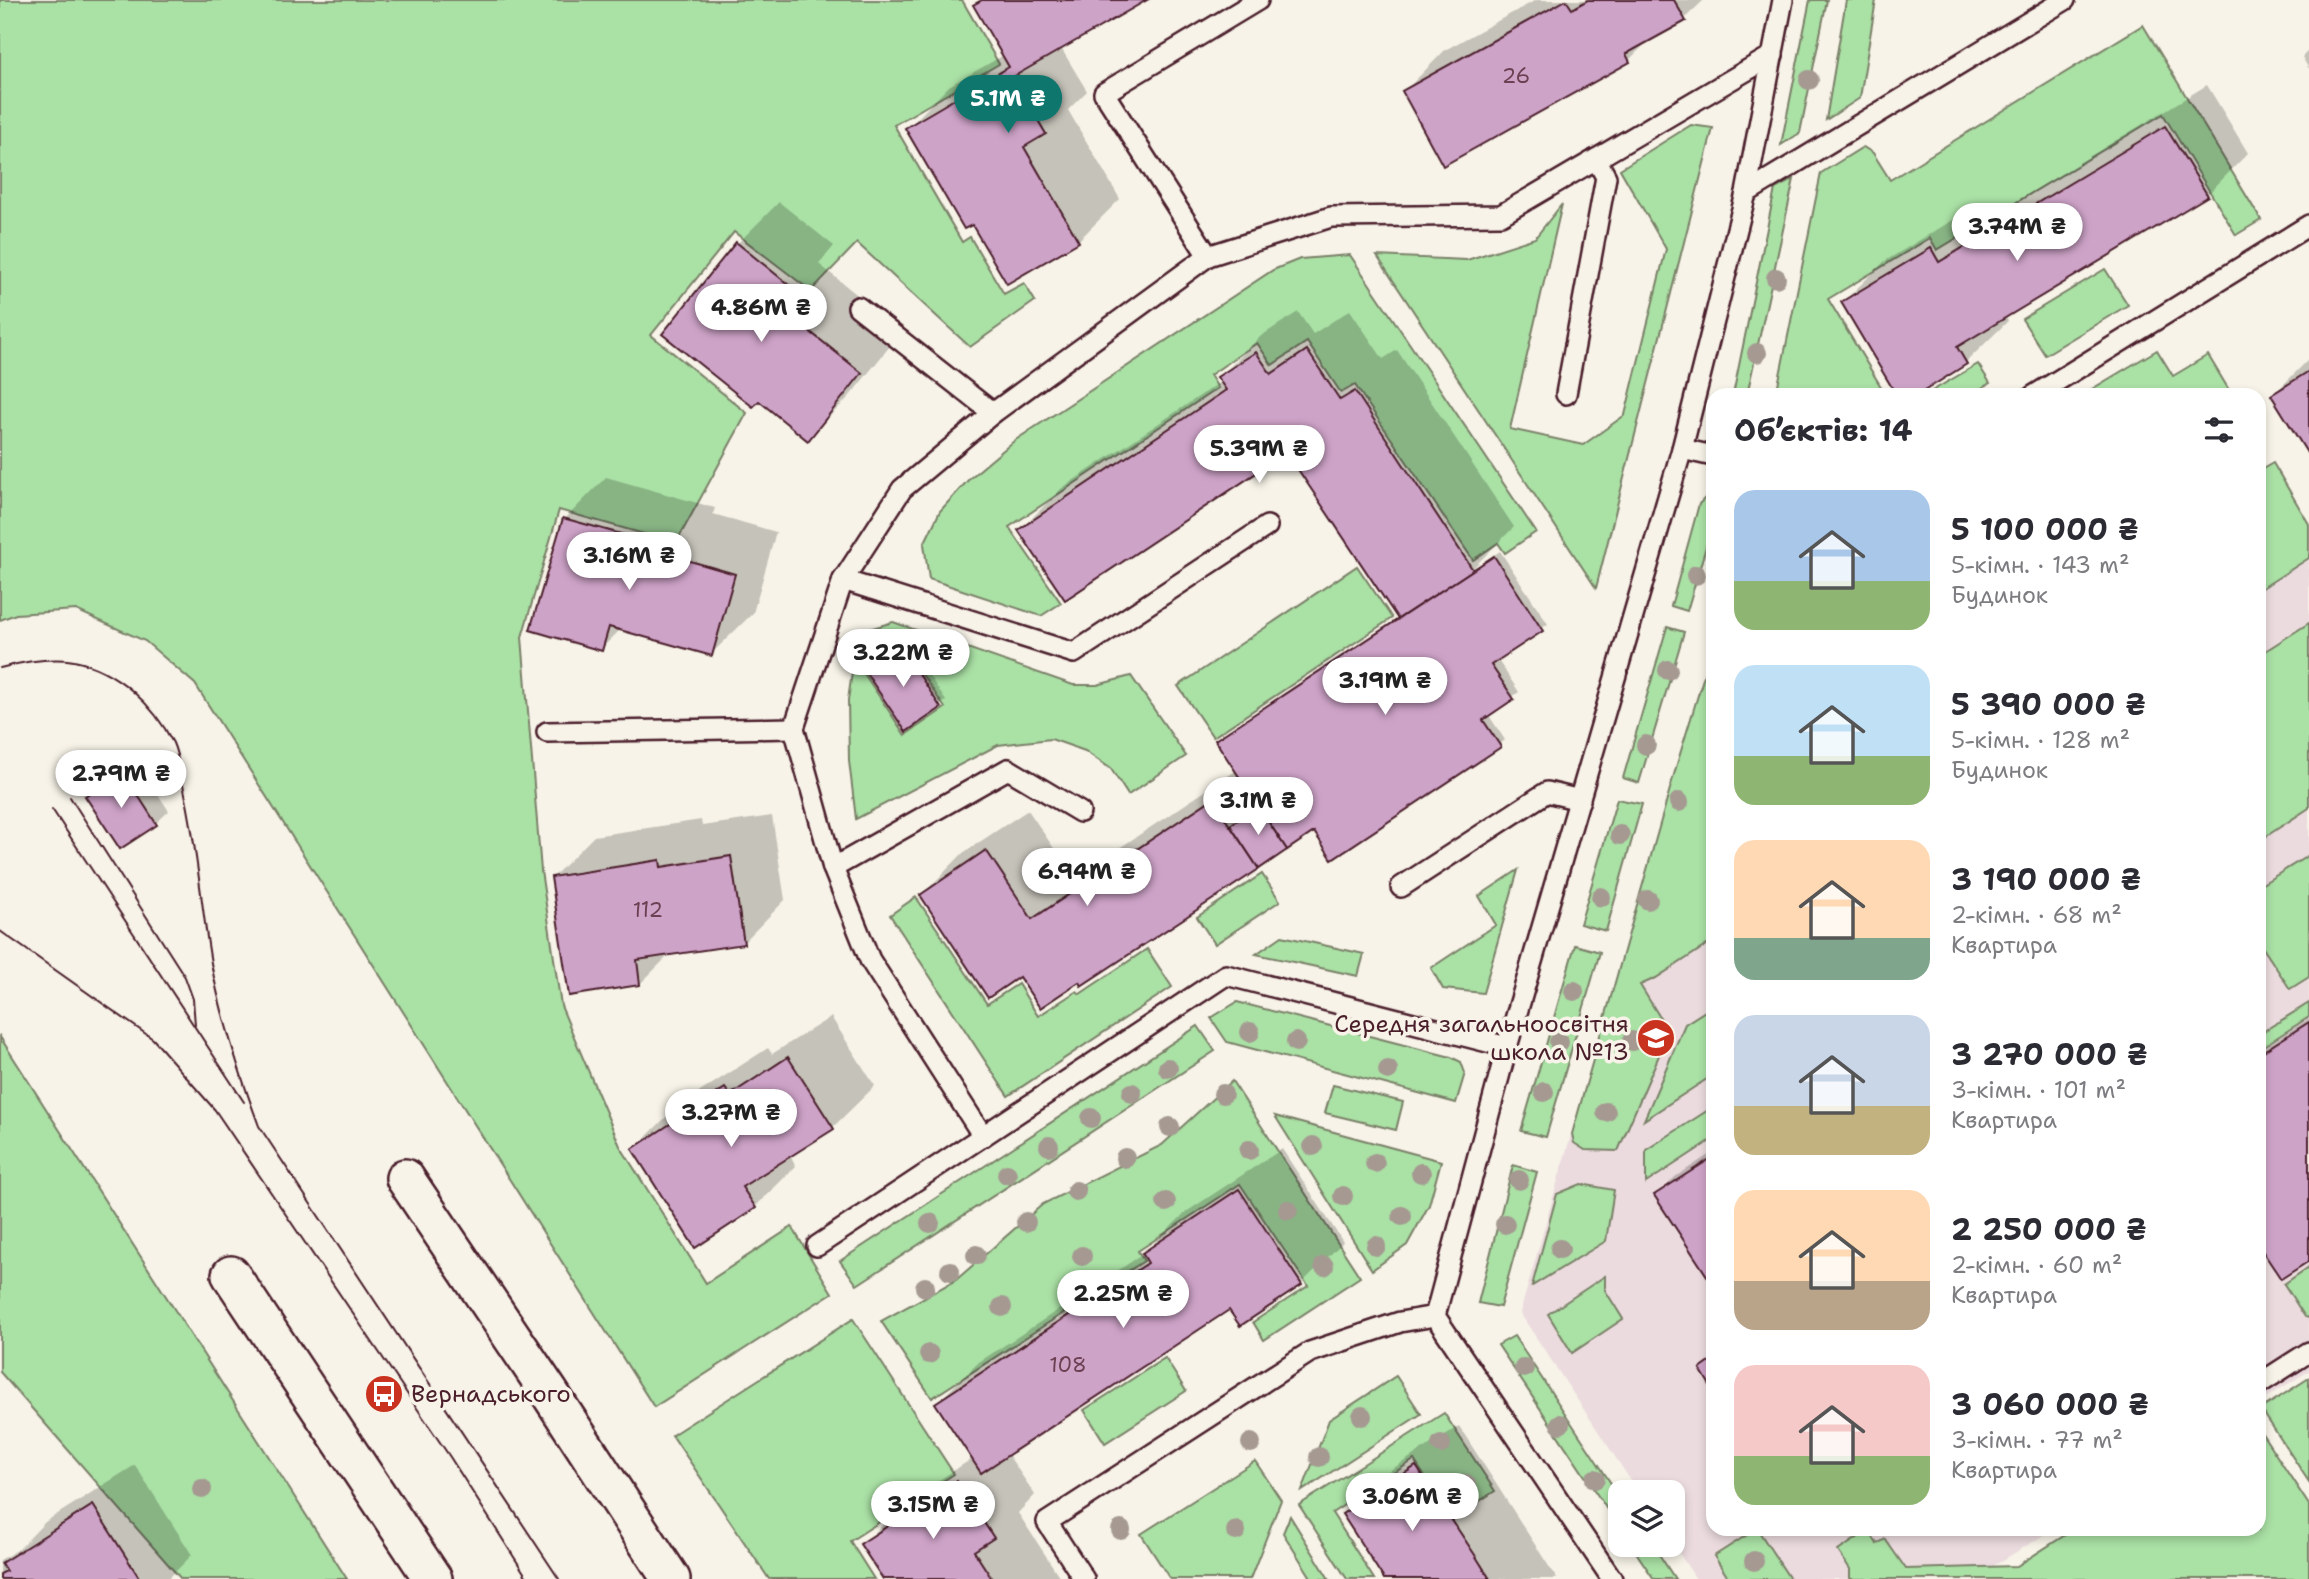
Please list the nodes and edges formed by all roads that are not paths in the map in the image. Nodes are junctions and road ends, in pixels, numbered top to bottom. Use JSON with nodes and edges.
{"nodes":[{"id":1,"x":1258,"y":0,"type":"edge"},
{"id":2,"x":1783,"y":0,"type":"edge"},
{"id":3,"x":2065,"y":0,"type":"edge"},
{"id":4,"x":1773,"y":55,"type":"junction"},
{"id":5,"x":1596,"y":159,"type":"junction"},
{"id":6,"x":1746,"y":193,"type":"junction"},
{"id":7,"x":2309,"y":225,"type":"edge"},
{"id":8,"x":1208,"y":256,"type":"junction"},
{"id":9,"x":858,"y":307,"type":"dead end"},
{"id":10,"x":2046,"y":388,"type":"edge"},
{"id":11,"x":1566,"y":394,"type":"dead end"},
{"id":12,"x":993,"y":413,"type":"junction"},
{"id":13,"x":1682,"y":449,"type":"junction"},
{"id":14,"x":1706,"y":454,"type":"edge"},
{"id":15,"x":1267,"y":526,"type":"dead end"},
{"id":16,"x":843,"y":580,"type":"junction"},
{"id":17,"x":794,"y":728,"type":"junction"},
{"id":18,"x":547,"y":732,"type":"dead end"},
{"id":19,"x":1580,"y":800,"type":"junction"},
{"id":20,"x":1080,"y":812,"type":"dead end"},
{"id":21,"x":833,"y":869,"type":"junction"},
{"id":22,"x":1401,"y":887,"type":"dead end"},
{"id":23,"x":1507,"y":1047,"type":"junction"},
{"id":24,"x":983,"y":1136,"type":"junction"},
{"id":25,"x":405,"y":1178,"type":"dead end"},
{"id":26,"x":817,"y":1246,"type":"dead end"},
{"id":27,"x":230,"y":1275,"type":"dead end"},
{"id":28,"x":1435,"y":1316,"type":"junction"},
{"id":29,"x":2309,"y":1352,"type":"edge"},
{"id":30,"x":2266,"y":1380,"type":"edge"},
{"id":31,"x":433,"y":1579,"type":"edge"},
{"id":32,"x":671,"y":1579,"type":"edge"},
{"id":33,"x":1084,"y":1579,"type":"edge"},
{"id":34,"x":1612,"y":1579,"type":"edge"}],
"edges":[{"from":1,"to":8,"type":"lane"},
{"from":2,"to":4,"type":"lane"},
{"from":3,"to":6,"type":"lane"},
{"from":4,"to":5,"type":"lane"},
{"from":4,"to":6,"type":"lane"},
{"from":5,"to":8,"type":"lane"},
{"from":5,"to":11,"type":"lane"},
{"from":6,"to":13,"type":"lane"},
{"from":7,"to":10,"type":"lane"},
{"from":8,"to":12,"type":"lane"},
{"from":9,"to":12,"type":"lane"},
{"from":12,"to":16,"type":"lane"},
{"from":13,"to":14,"type":"lane"},
{"from":13,"to":19,"type":"lane"},
{"from":15,"to":16,"type":"lane"},
{"from":16,"to":17,"type":"lane"},
{"from":17,"to":18,"type":"lane"},
{"from":17,"to":21,"type":"lane"},
{"from":19,"to":22,"type":"lane"},
{"from":19,"to":23,"type":"lane"},
{"from":20,"to":21,"type":"lane"},
{"from":21,"to":24,"type":"lane"},
{"from":23,"to":24,"type":"lane"},
{"from":23,"to":28,"type":"lane"},
{"from":24,"to":26,"type":"lane"},
{"from":25,"to":32,"type":"street"},
{"from":27,"to":31,"type":"street"},
{"from":28,"to":33,"type":"lane"},
{"from":28,"to":34,"type":"lane"},
{"from":29,"to":30,"type":"lane"}]}
